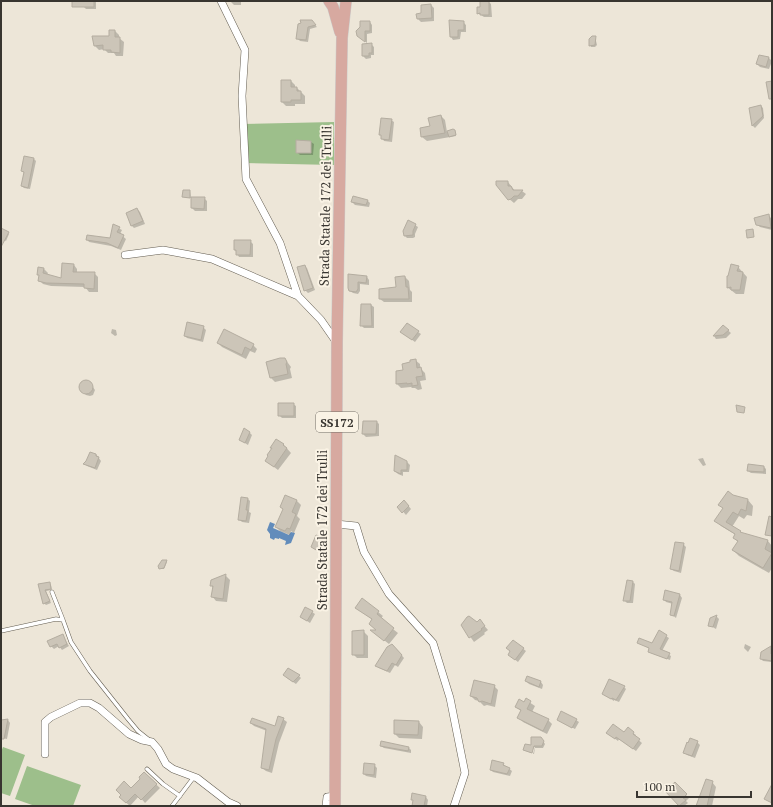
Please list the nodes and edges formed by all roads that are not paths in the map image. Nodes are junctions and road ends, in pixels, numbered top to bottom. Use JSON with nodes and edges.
{"nodes":[{"id":1,"x":221,"y":1,"type":"edge"},
{"id":2,"x":329,"y":1,"type":"edge"},
{"id":3,"x":346,"y":1,"type":"edge"},
{"id":4,"x":342,"y":38,"type":"junction"},
{"id":5,"x":125,"y":255,"type":"dead end"},
{"id":6,"x":298,"y":296,"type":"junction"},
{"id":7,"x":337,"y":343,"type":"junction"},
{"id":8,"x":336,"y":524,"type":"junction"},
{"id":9,"x":52,"y":592,"type":"dead end"},
{"id":10,"x":62,"y":620,"type":"junction"},
{"id":11,"x":1,"y":632,"type":"edge"},
{"id":12,"x":152,"y":742,"type":"junction"},
{"id":13,"x":45,"y":754,"type":"dead end"},
{"id":14,"x":147,"y":770,"type":"dead end"},
{"id":15,"x":194,"y":777,"type":"junction"},
{"id":16,"x":180,"y":796,"type":"junction"},
{"id":17,"x":335,"y":801,"type":"edge"},
{"id":18,"x":172,"y":806,"type":"edge"},
{"id":19,"x":237,"y":806,"type":"edge"},
{"id":20,"x":326,"y":806,"type":"edge"},
{"id":21,"x":454,"y":806,"type":"edge"}],
"edges":[{"from":1,"to":6,"type":"street"},
{"from":2,"to":4,"type":"main road","name":"Strada Statale 172 dei Trulli","number":"SS172"},
{"from":3,"to":4,"type":"main road","name":"Strada Statale 172 dei Trulli","number":"SS172"},
{"from":4,"to":7,"type":"main road","name":"Strada Statale 172 dei Trulli","number":"SS172"},
{"from":5,"to":6,"type":"street"},
{"from":6,"to":7,"type":"street"},
{"from":7,"to":8,"type":"main road","name":"Strada Statale 172 dei Trulli","number":"SS172"},
{"from":8,"to":17,"type":"main road","name":"Strada Statale 172 dei Trulli","number":"SS172"},
{"from":8,"to":21,"type":"street"},
{"from":9,"to":10,"type":"lane"},
{"from":10,"to":11,"type":"lane"},
{"from":10,"to":12,"type":"lane"},
{"from":12,"to":13,"type":"street"},
{"from":12,"to":15,"type":"street"},
{"from":14,"to":16,"type":"lane"},
{"from":15,"to":16,"type":"lane"},
{"from":15,"to":19,"type":"street"},
{"from":16,"to":18,"type":"lane"},
{"from":17,"to":20,"type":"street"}]}
